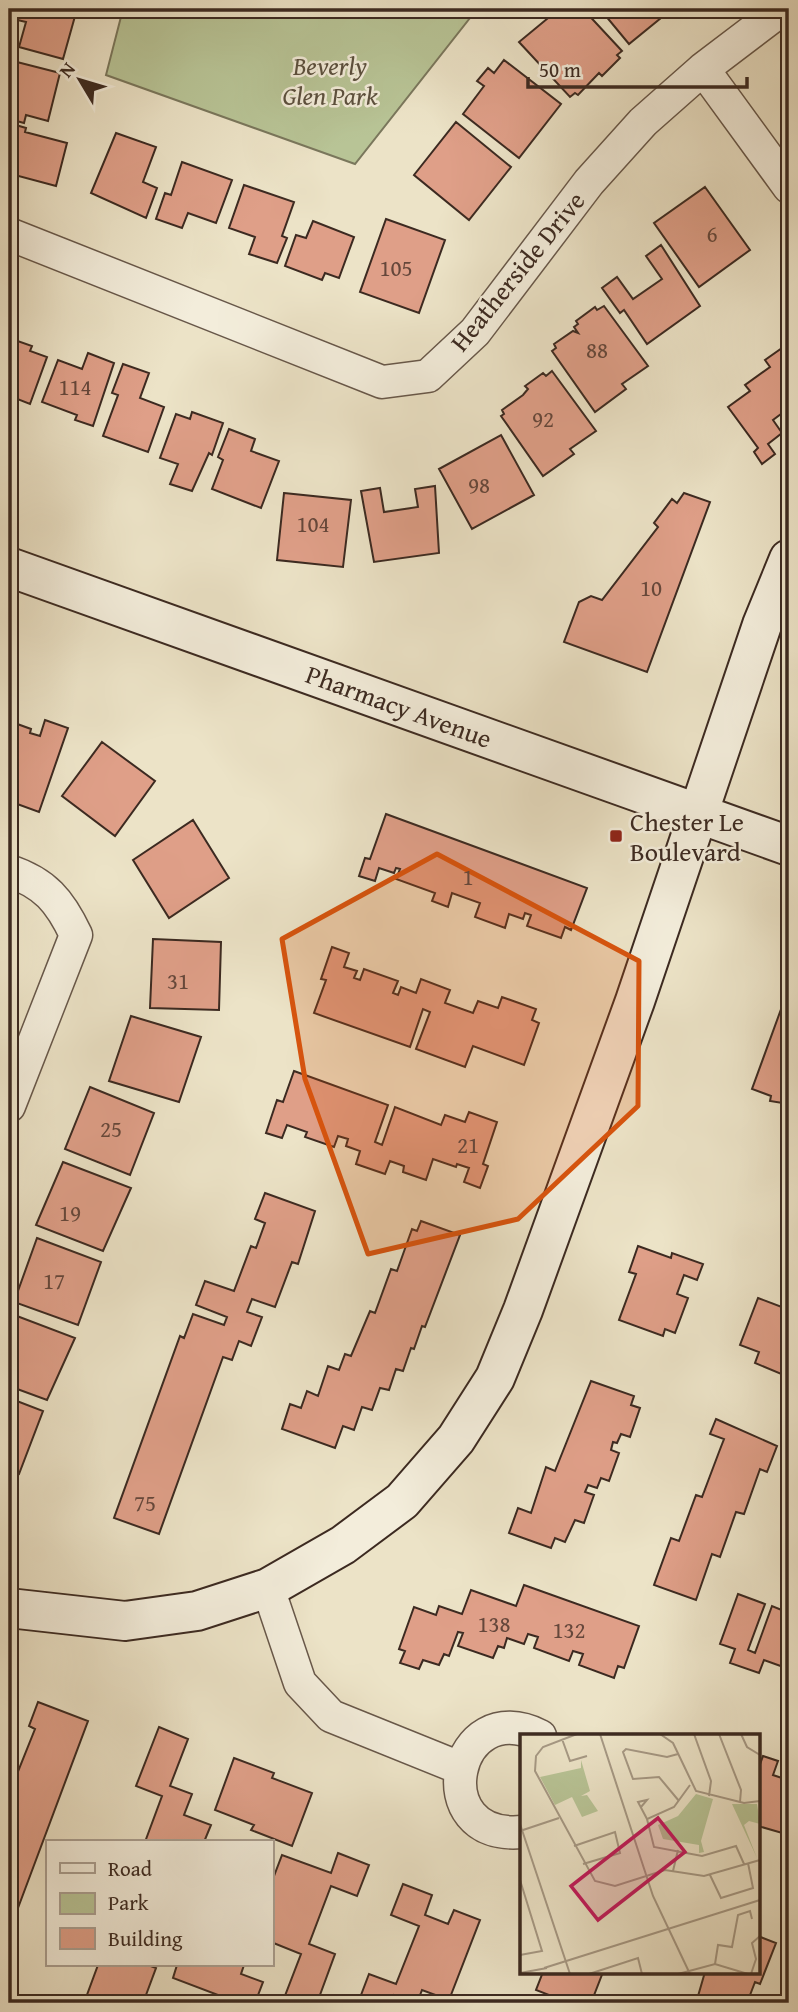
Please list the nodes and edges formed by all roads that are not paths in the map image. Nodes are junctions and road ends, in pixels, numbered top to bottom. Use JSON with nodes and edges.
{"nodes":[{"id":1,"x":782,"y":9,"type":"edge"},
{"id":2,"x":703,"y":69,"type":"junction"},
{"id":3,"x":789,"y":187,"type":"edge"},
{"id":4,"x":9,"y":234,"type":"edge"},
{"id":5,"x":789,"y":559,"type":"edge"},
{"id":6,"x":9,"y":567,"type":"edge"},
{"id":7,"x":698,"y":812,"type":"junction"},
{"id":8,"x":789,"y":846,"type":"edge"},
{"id":9,"x":9,"y":871,"type":"edge"},
{"id":10,"x":9,"y":1106,"type":"edge"},
{"id":11,"x":268,"y":1588,"type":"junction"},
{"id":12,"x":9,"y":1608,"type":"edge"},
{"id":13,"x":538,"y":1734,"type":"edge"},
{"id":14,"x":460,"y":1768,"type":"junction"},
{"id":15,"x":520,"y":1832,"type":"edge"}],
"edges":[{"from":1,"to":2,"type":"street","name":"Heatherside Drive"},
{"from":2,"to":3,"type":"street"},
{"from":2,"to":4,"type":"street","name":"Heatherside Drive"},
{"from":5,"to":7,"type":"street"},
{"from":6,"to":7,"type":"street","name":"Pharmacy Avenue"},
{"from":7,"to":8,"type":"street","name":"Pharmacy Avenue"},
{"from":7,"to":11,"type":"street"},
{"from":9,"to":10,"type":"street"},
{"from":11,"to":12,"type":"street"},
{"from":11,"to":14,"type":"street"},
{"from":13,"to":14,"type":"street"},
{"from":14,"to":15,"type":"street"}]}
